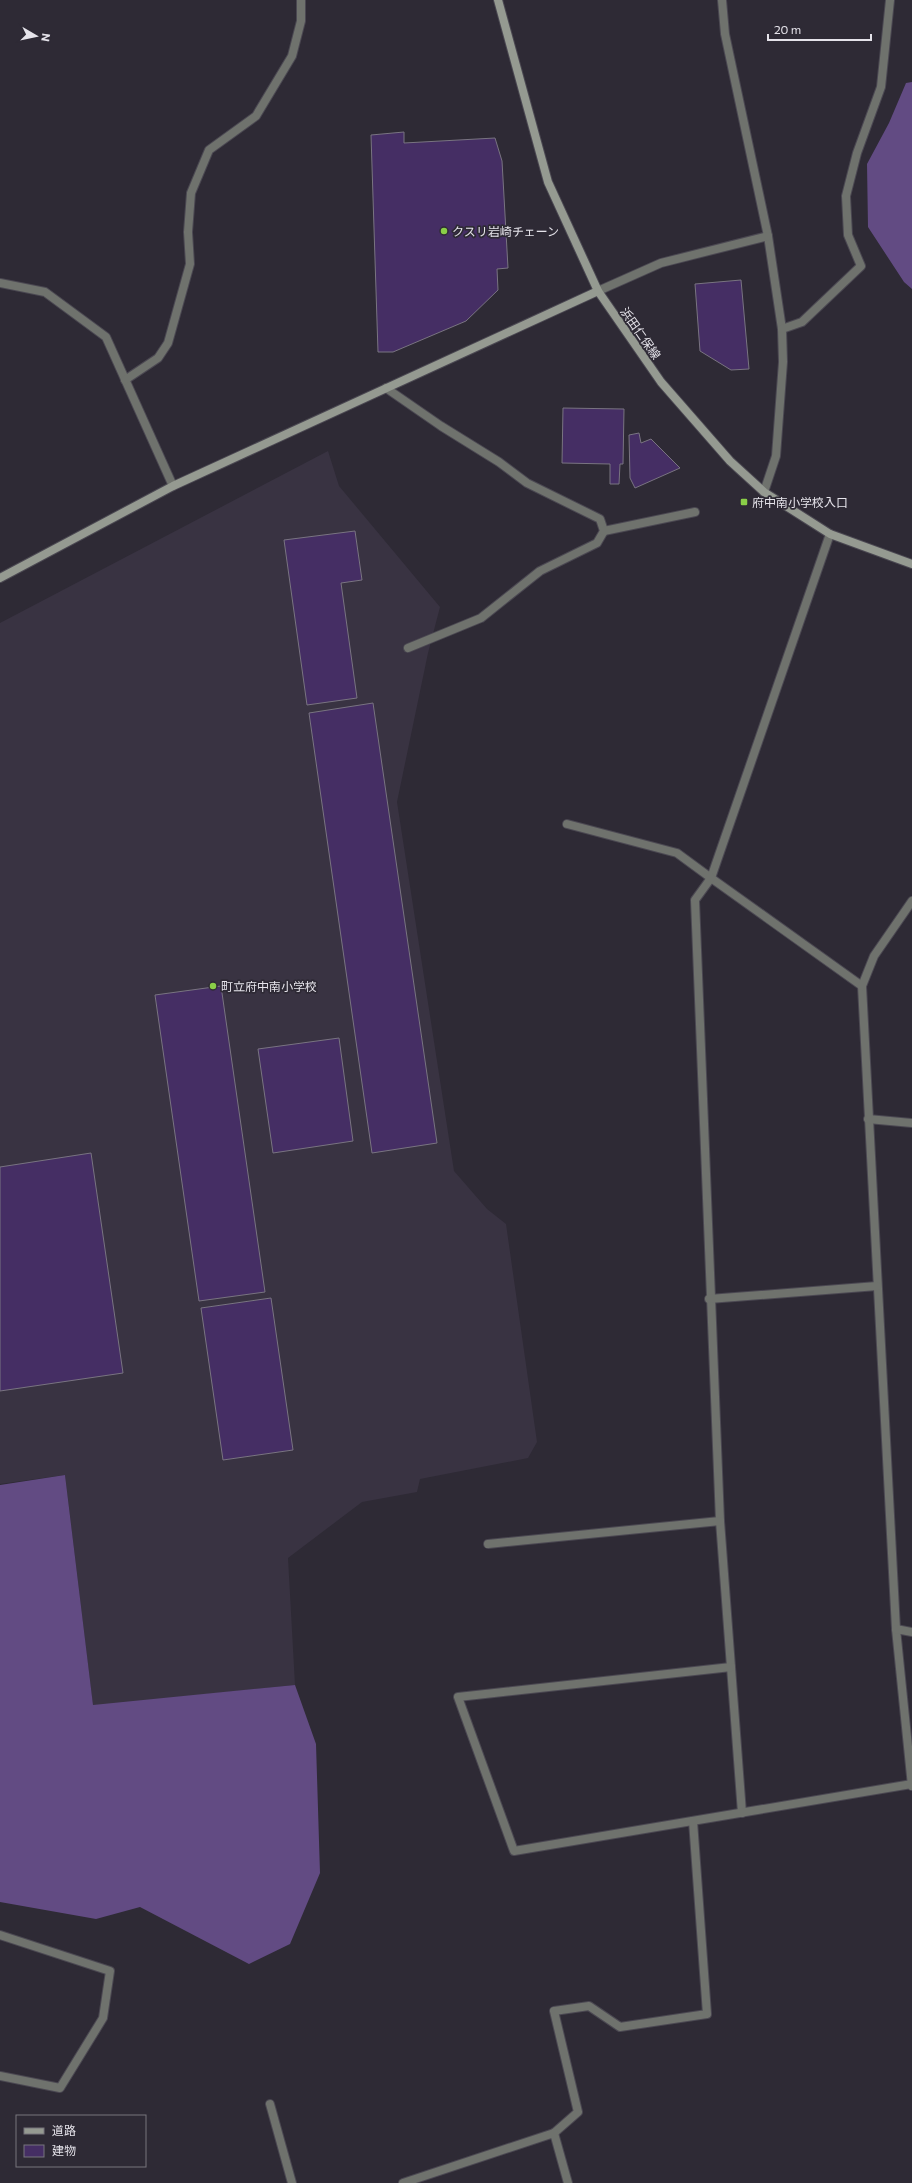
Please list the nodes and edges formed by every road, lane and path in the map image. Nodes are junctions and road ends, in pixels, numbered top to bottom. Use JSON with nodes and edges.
{"nodes":[{"id":1,"x":301,"y":0,"type":"edge"},
{"id":2,"x":498,"y":0,"type":"edge"},
{"id":3,"x":722,"y":0,"type":"edge"},
{"id":4,"x":890,"y":0,"type":"edge"},
{"id":5,"x":768,"y":236,"type":"junction"},
{"id":6,"x":0,"y":283,"type":"edge"},
{"id":7,"x":598,"y":291,"type":"junction"},
{"id":8,"x":782,"y":329,"type":"junction"},
{"id":9,"x":125,"y":380,"type":"junction"},
{"id":10,"x":386,"y":388,"type":"junction"},
{"id":11,"x":173,"y":486,"type":"junction"},
{"id":12,"x":764,"y":492,"type":"junction"},
{"id":13,"x":695,"y":512,"type":"dead end"},
{"id":14,"x":604,"y":531,"type":"junction"},
{"id":15,"x":830,"y":534,"type":"junction"},
{"id":16,"x":912,"y":564,"type":"edge"},
{"id":17,"x":0,"y":578,"type":"edge"},
{"id":18,"x":408,"y":648,"type":"dead end"},
{"id":19,"x":567,"y":824,"type":"dead end"},
{"id":20,"x":711,"y":878,"type":"junction"},
{"id":21,"x":912,"y":901,"type":"edge"},
{"id":22,"x":862,"y":986,"type":"junction"},
{"id":23,"x":868,"y":1119,"type":"junction"},
{"id":24,"x":912,"y":1123,"type":"edge"},
{"id":25,"x":877,"y":1286,"type":"junction"},
{"id":26,"x":709,"y":1299,"type":"junction"},
{"id":27,"x":720,"y":1520,"type":"junction"},
{"id":28,"x":488,"y":1544,"type":"dead end"},
{"id":29,"x":896,"y":1629,"type":"junction"},
{"id":30,"x":912,"y":1632,"type":"edge"},
{"id":31,"x":731,"y":1667,"type":"junction"},
{"id":32,"x":912,"y":1785,"type":"edge"},
{"id":33,"x":742,"y":1813,"type":"junction"},
{"id":34,"x":693,"y":1821,"type":"junction"},
{"id":35,"x":0,"y":1935,"type":"edge"},
{"id":36,"x":0,"y":2076,"type":"edge"},
{"id":37,"x":270,"y":2104,"type":"dead end"},
{"id":38,"x":554,"y":2133,"type":"junction"},
{"id":39,"x":292,"y":2183,"type":"edge"},
{"id":40,"x":403,"y":2183,"type":"edge"},
{"id":41,"x":568,"y":2183,"type":"edge"}],
"edges":[{"from":1,"to":9,"type":"street"},
{"from":2,"to":7,"type":"main road","name":"浜田仁保線"},
{"from":3,"to":5,"type":"street"},
{"from":4,"to":8,"type":"street"},
{"from":5,"to":7,"type":"street"},
{"from":5,"to":8,"type":"street"},
{"from":6,"to":9,"type":"street"},
{"from":7,"to":10,"type":"main road"},
{"from":7,"to":12,"type":"main road","name":"浜田仁保線"},
{"from":8,"to":12,"type":"street"},
{"from":9,"to":11,"type":"street"},
{"from":10,"to":11,"type":"main road"},
{"from":10,"to":14,"type":"street"},
{"from":11,"to":17,"type":"main road"},
{"from":12,"to":15,"type":"main road","name":"浜田仁保線"},
{"from":13,"to":14,"type":"street"},
{"from":14,"to":18,"type":"street"},
{"from":15,"to":16,"type":"main road","name":"浜田仁保線"},
{"from":15,"to":20,"type":"street"},
{"from":19,"to":20,"type":"street"},
{"from":20,"to":22,"type":"street"},
{"from":20,"to":26,"type":"street"},
{"from":21,"to":22,"type":"street"},
{"from":22,"to":23,"type":"street"},
{"from":23,"to":24,"type":"street"},
{"from":23,"to":25,"type":"street"},
{"from":25,"to":26,"type":"street"},
{"from":25,"to":29,"type":"street"},
{"from":26,"to":27,"type":"street"},
{"from":27,"to":28,"type":"street"},
{"from":27,"to":31,"type":"street"},
{"from":29,"to":30,"type":"street"},
{"from":29,"to":32,"type":"street"},
{"from":31,"to":33,"type":"street"},
{"from":31,"to":34,"type":"street"},
{"from":32,"to":33,"type":"street"},
{"from":33,"to":34,"type":"street"},
{"from":34,"to":38,"type":"street"},
{"from":35,"to":36,"type":"street"},
{"from":37,"to":39,"type":"street"},
{"from":38,"to":40,"type":"street"},
{"from":38,"to":41,"type":"street"}]}
